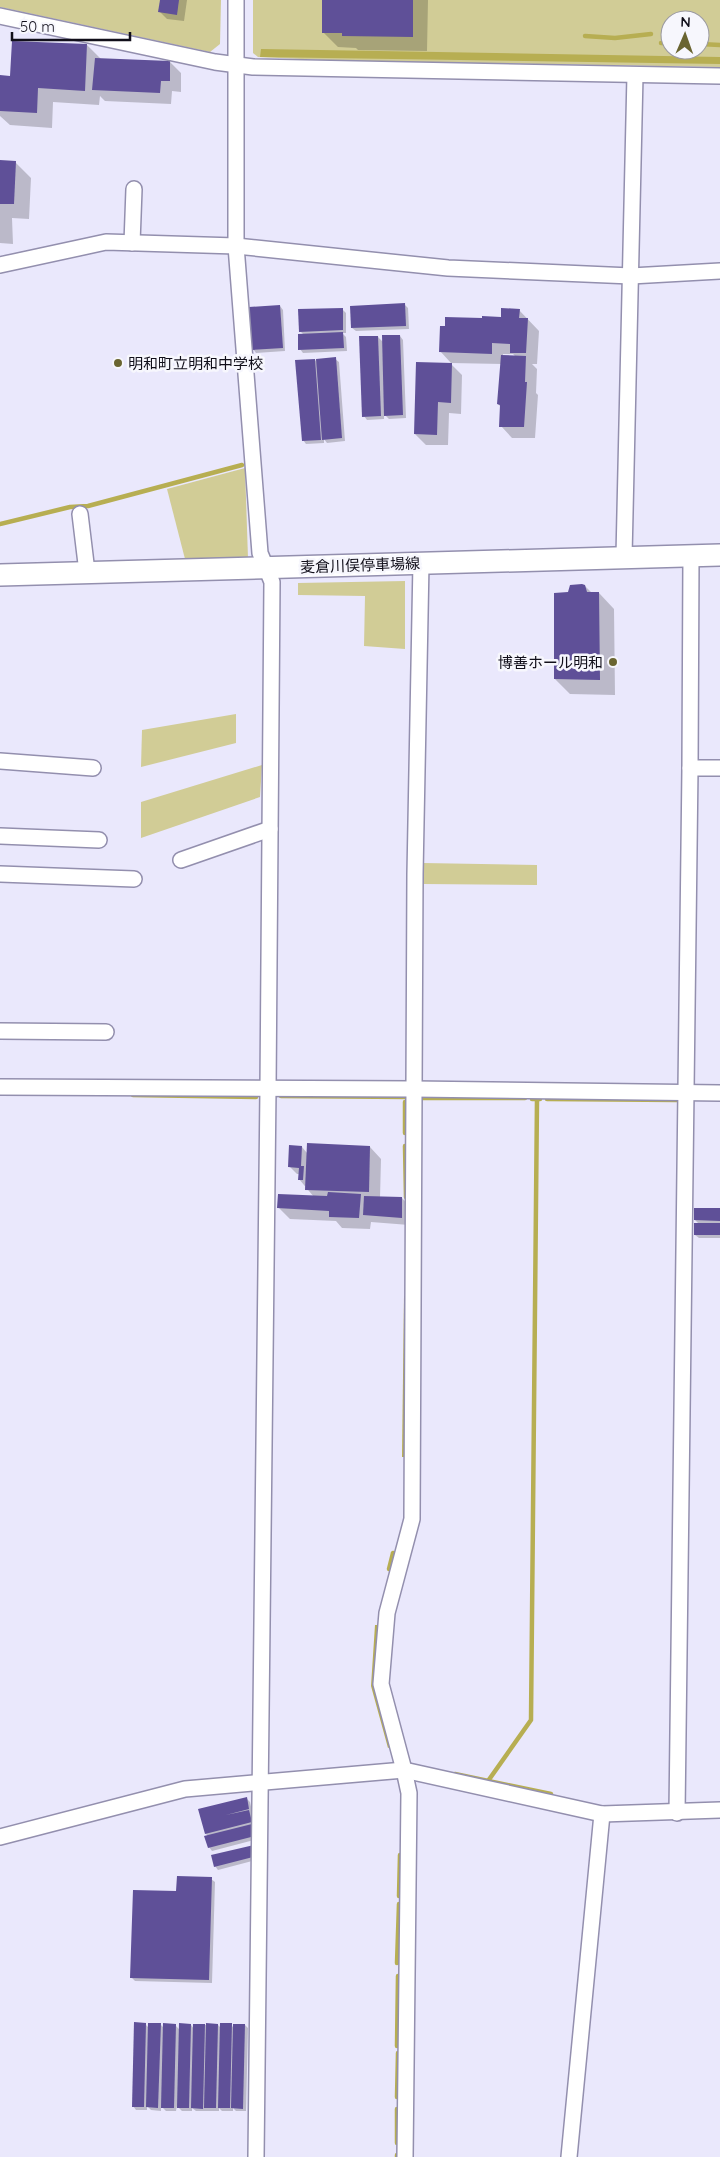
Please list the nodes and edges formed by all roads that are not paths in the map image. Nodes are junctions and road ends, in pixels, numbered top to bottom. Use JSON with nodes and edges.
{"nodes":[{"id":1,"x":236,"y":0,"type":"edge"},
{"id":2,"x":0,"y":16,"type":"edge"},
{"id":3,"x":235,"y":65,"type":"junction"},
{"id":4,"x":635,"y":75,"type":"junction"},
{"id":5,"x":720,"y":76,"type":"edge"},
{"id":6,"x":134,"y":189,"type":"dead end"},
{"id":7,"x":132,"y":243,"type":"junction"},
{"id":8,"x":236,"y":246,"type":"junction"},
{"id":9,"x":0,"y":265,"type":"edge"},
{"id":10,"x":720,"y":271,"type":"edge"},
{"id":11,"x":631,"y":276,"type":"junction"},
{"id":12,"x":80,"y":514,"type":"dead end"},
{"id":13,"x":720,"y":555,"type":"edge"},
{"id":14,"x":624,"y":556,"type":"junction"},
{"id":15,"x":691,"y":556,"type":"junction"},
{"id":16,"x":421,"y":563,"type":"junction"},
{"id":17,"x":266,"y":567,"type":"junction"},
{"id":18,"x":87,"y":572,"type":"junction"},
{"id":19,"x":0,"y":574,"type":"edge"},
{"id":20,"x":0,"y":761,"type":"edge"},
{"id":21,"x":93,"y":768,"type":"dead end"},
{"id":22,"x":690,"y":768,"type":"junction"},
{"id":23,"x":720,"y":768,"type":"edge"},
{"id":24,"x":270,"y":829,"type":"junction"},
{"id":25,"x":0,"y":836,"type":"edge"},
{"id":26,"x":100,"y":840,"type":"dead end"},
{"id":27,"x":181,"y":860,"type":"dead end"},
{"id":28,"x":0,"y":874,"type":"edge"},
{"id":29,"x":134,"y":879,"type":"dead end"},
{"id":30,"x":0,"y":1030,"type":"edge"},
{"id":31,"x":106,"y":1032,"type":"dead end"},
{"id":32,"x":0,"y":1086,"type":"edge"},
{"id":33,"x":268,"y":1089,"type":"junction"},
{"id":34,"x":414,"y":1089,"type":"junction"},
{"id":35,"x":685,"y":1093,"type":"junction"},
{"id":36,"x":720,"y":1093,"type":"edge"},
{"id":37,"x":404,"y":1770,"type":"junction"},
{"id":38,"x":261,"y":1782,"type":"junction"},
{"id":39,"x":720,"y":1810,"type":"edge"},
{"id":40,"x":677,"y":1812,"type":"junction"},
{"id":41,"x":602,"y":1814,"type":"junction"},
{"id":42,"x":0,"y":1837,"type":"edge"},
{"id":43,"x":256,"y":2157,"type":"edge"},
{"id":44,"x":405,"y":2157,"type":"edge"},
{"id":45,"x":569,"y":2157,"type":"edge"}],
"edges":[{"from":1,"to":3,"type":"street"},
{"from":2,"to":3,"type":"street"},
{"from":3,"to":4,"type":"street"},
{"from":3,"to":8,"type":"street"},
{"from":4,"to":5,"type":"street"},
{"from":4,"to":11,"type":"street"},
{"from":6,"to":7,"type":"street"},
{"from":7,"to":8,"type":"street"},
{"from":7,"to":9,"type":"street"},
{"from":8,"to":11,"type":"street"},
{"from":8,"to":17,"type":"street"},
{"from":10,"to":11,"type":"street"},
{"from":11,"to":14,"type":"street"},
{"from":12,"to":18,"type":"street"},
{"from":13,"to":15,"type":"main road","name":"麦倉川俣停車場線"},
{"from":14,"to":15,"type":"main road","name":"麦倉川俣停車場線"},
{"from":14,"to":16,"type":"main road","name":"麦倉川俣停車場線"},
{"from":15,"to":22,"type":"street"},
{"from":16,"to":17,"type":"main road","name":"麦倉川俣停車場線"},
{"from":16,"to":34,"type":"street"},
{"from":17,"to":18,"type":"main road","name":"麦倉川俣停車場線"},
{"from":17,"to":24,"type":"street"},
{"from":18,"to":19,"type":"main road","name":"麦倉川俣停車場線"},
{"from":20,"to":21,"type":"street"},
{"from":22,"to":23,"type":"street"},
{"from":22,"to":35,"type":"street"},
{"from":24,"to":27,"type":"street"},
{"from":24,"to":33,"type":"street"},
{"from":25,"to":26,"type":"street"},
{"from":28,"to":29,"type":"street"},
{"from":30,"to":31,"type":"street"},
{"from":32,"to":33,"type":"street"},
{"from":33,"to":34,"type":"street"},
{"from":33,"to":38,"type":"street"},
{"from":34,"to":35,"type":"street"},
{"from":34,"to":37,"type":"street"},
{"from":35,"to":36,"type":"street"},
{"from":35,"to":40,"type":"street"},
{"from":37,"to":38,"type":"street"},
{"from":37,"to":41,"type":"street"},
{"from":37,"to":44,"type":"street"},
{"from":38,"to":42,"type":"street"},
{"from":38,"to":43,"type":"street"},
{"from":39,"to":40,"type":"street"},
{"from":40,"to":41,"type":"street"},
{"from":41,"to":45,"type":"street"}]}
